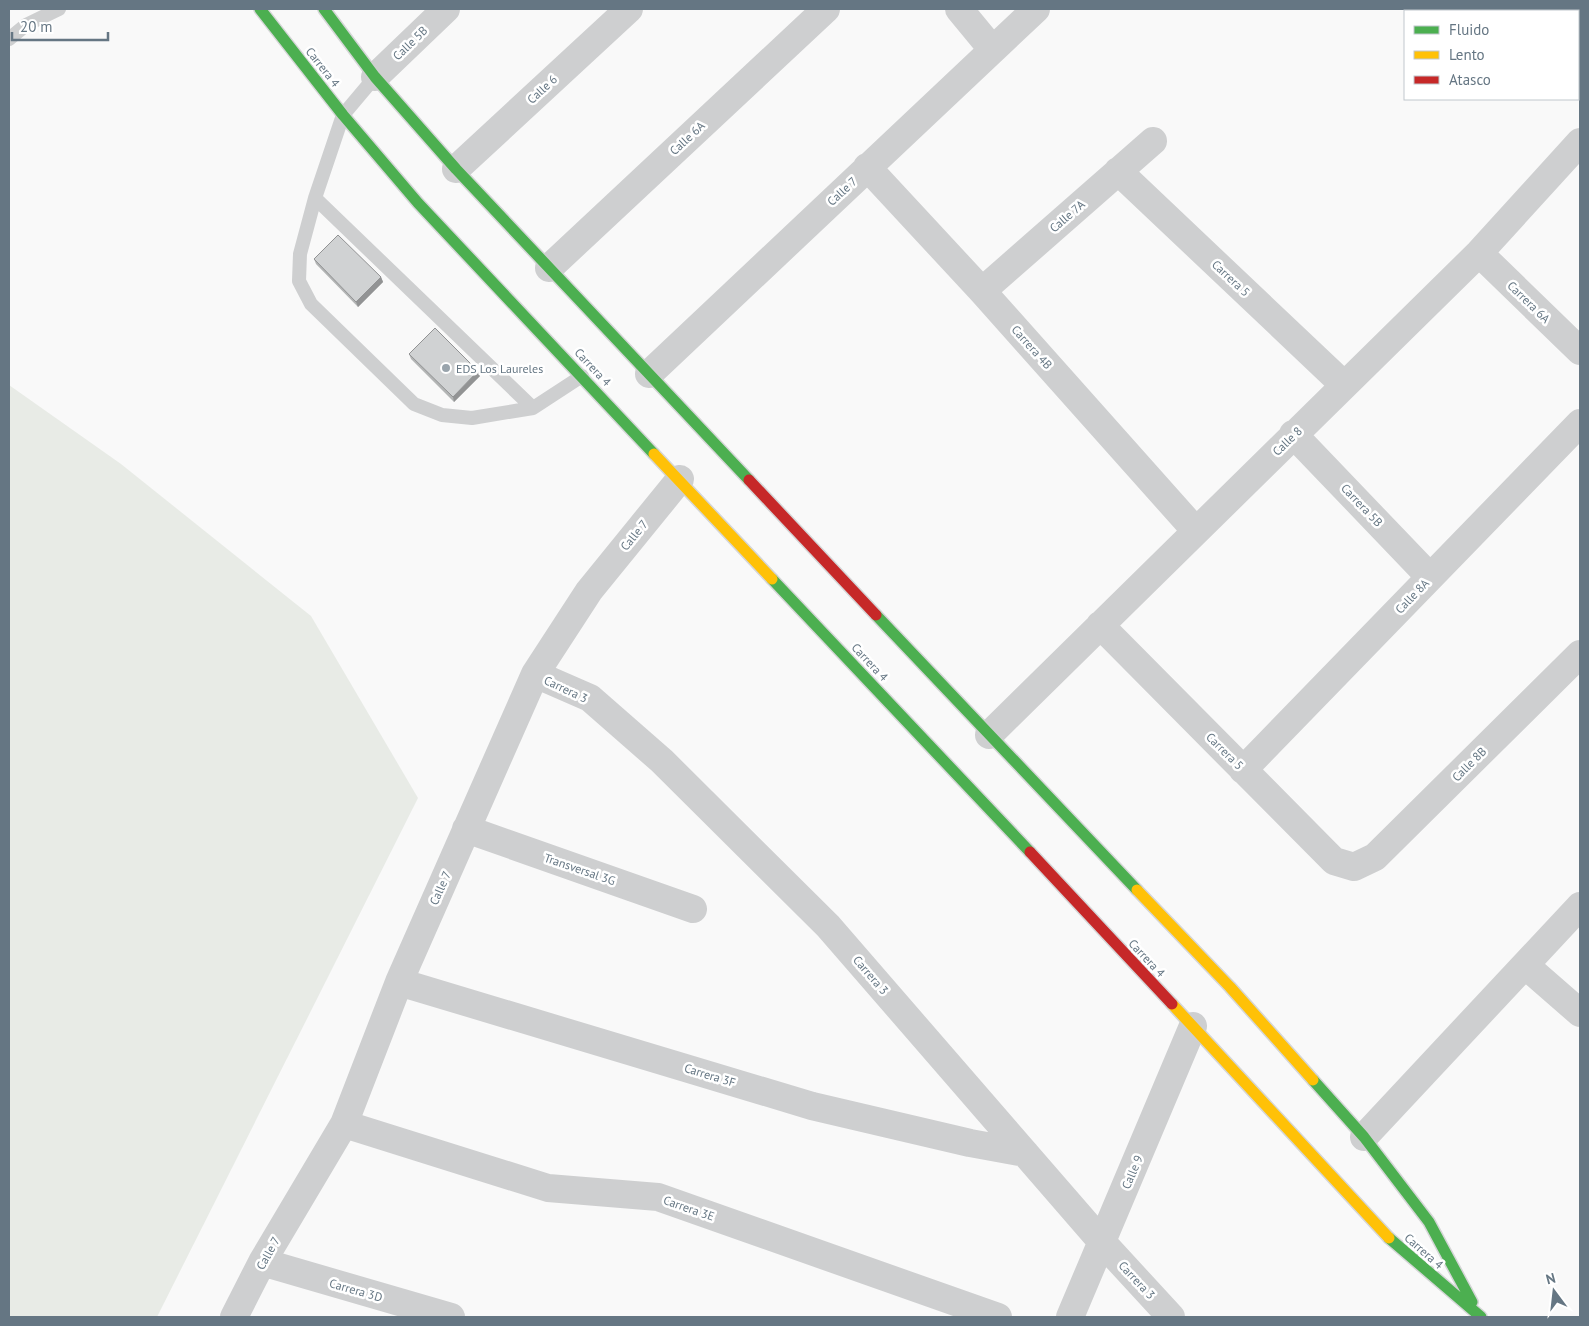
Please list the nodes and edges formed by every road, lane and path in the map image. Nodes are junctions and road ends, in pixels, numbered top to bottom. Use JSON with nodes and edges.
{"nodes":[{"id":1,"x":59,"y":9,"type":"edge"},
{"id":2,"x":260,"y":9,"type":"edge"},
{"id":3,"x":324,"y":9,"type":"edge"},
{"id":4,"x":446,"y":9,"type":"edge"},
{"id":5,"x":629,"y":9,"type":"edge"},
{"id":6,"x":826,"y":9,"type":"edge"},
{"id":7,"x":959,"y":9,"type":"edge"},
{"id":8,"x":1036,"y":9,"type":"edge"},
{"id":9,"x":9,"y":39,"type":"edge"},
{"id":10,"x":992,"y":49,"type":"junction"},
{"id":11,"x":374,"y":77,"type":"junction"},
{"id":12,"x":343,"y":115,"type":"junction"},
{"id":13,"x":1153,"y":141,"type":"dead end"},
{"id":14,"x":1580,"y":142,"type":"edge"},
{"id":15,"x":868,"y":167,"type":"junction"},
{"id":16,"x":456,"y":169,"type":"junction"},
{"id":17,"x":1118,"y":171,"type":"junction"},
{"id":18,"x":315,"y":198,"type":"junction"},
{"id":19,"x":1479,"y":253,"type":"junction"},
{"id":20,"x":549,"y":268,"type":"junction"},
{"id":21,"x":982,"y":291,"type":"junction"},
{"id":22,"x":1580,"y":351,"type":"edge"},
{"id":23,"x":649,"y":374,"type":"junction"},
{"id":24,"x":582,"y":376,"type":"junction"},
{"id":25,"x":1344,"y":385,"type":"junction"},
{"id":26,"x":533,"y":408,"type":"junction"},
{"id":27,"x":1580,"y":423,"type":"edge"},
{"id":28,"x":1294,"y":434,"type":"junction"},
{"id":29,"x":680,"y":479,"type":"junction"},
{"id":30,"x":1195,"y":530,"type":"junction"},
{"id":31,"x":1430,"y":577,"type":"junction"},
{"id":32,"x":1100,"y":625,"type":"junction"},
{"id":33,"x":1580,"y":654,"type":"edge"},
{"id":34,"x":534,"y":674,"type":"junction"},
{"id":35,"x":989,"y":735,"type":"junction"},
{"id":36,"x":1243,"y":770,"type":"junction"},
{"id":37,"x":466,"y":829,"type":"junction"},
{"id":38,"x":1354,"y":867,"type":"joint"},
{"id":39,"x":1580,"y":906,"type":"edge"},
{"id":40,"x":694,"y":909,"type":"dead end"},
{"id":41,"x":1525,"y":965,"type":"junction"},
{"id":42,"x":399,"y":982,"type":"junction"},
{"id":43,"x":1580,"y":1013,"type":"edge"},
{"id":44,"x":1192,"y":1026,"type":"junction"},
{"id":45,"x":344,"y":1124,"type":"junction"},
{"id":46,"x":1364,"y":1137,"type":"junction"},
{"id":47,"x":1025,"y":1152,"type":"junction"},
{"id":48,"x":1102,"y":1242,"type":"junction"},
{"id":49,"x":262,"y":1262,"type":"junction"},
{"id":50,"x":234,"y":1317,"type":"edge"},
{"id":51,"x":451,"y":1317,"type":"edge"},
{"id":52,"x":998,"y":1317,"type":"edge"},
{"id":53,"x":1070,"y":1317,"type":"edge"},
{"id":54,"x":1171,"y":1317,"type":"edge"},
{"id":55,"x":1481,"y":1317,"type":"edge"}],
"edges":[{"from":1,"to":9,"type":"lane"},
{"from":2,"to":12,"type":"main road","name":"Carrera 4"},
{"from":3,"to":11,"type":"main road","name":"Carrera 4"},
{"from":4,"to":11,"type":"street","name":"Calle 5B"},
{"from":5,"to":16,"type":"street","name":"Calle 6"},
{"from":6,"to":20,"type":"street","name":"Calle 6A"},
{"from":7,"to":10,"type":"street"},
{"from":8,"to":10,"type":"street","name":"Calle 7"},
{"from":10,"to":15,"type":"street","name":"Calle 7"},
{"from":11,"to":12,"type":"lane"},
{"from":11,"to":16,"type":"main road","name":"Carrera 4"},
{"from":12,"to":18,"type":"lane"},
{"from":12,"to":24,"type":"main road","name":"Carrera 4"},
{"from":13,"to":17,"type":"street","name":"Calle 7A"},
{"from":14,"to":19,"type":"street","name":"Calle 8"},
{"from":15,"to":21,"type":"street","name":"Carrera 4B"},
{"from":15,"to":23,"type":"street","name":"Calle 7"},
{"from":16,"to":20,"type":"main road","name":"Carrera 4"},
{"from":17,"to":21,"type":"street","name":"Calle 7A"},
{"from":17,"to":25,"type":"street","name":"Carrera 5"},
{"from":18,"to":26,"type":"lane"},
{"from":18,"to":26,"type":"lane"},
{"from":19,"to":22,"type":"street","name":"Carrera 6A"},
{"from":19,"to":25,"type":"street","name":"Calle 8"},
{"from":20,"to":23,"type":"main road","name":"Carrera 4"},
{"from":21,"to":30,"type":"street","name":"Carrera 4B"},
{"from":23,"to":35,"type":"main road","name":"Carrera 4"},
{"from":24,"to":26,"type":"lane"},
{"from":24,"to":29,"type":"main road","name":"Carrera 4"},
{"from":25,"to":28,"type":"street","name":"Calle 8"},
{"from":27,"to":31,"type":"street","name":"Calle 8A"},
{"from":28,"to":30,"type":"street","name":"Calle 8"},
{"from":28,"to":31,"type":"street","name":"Carrera 5B"},
{"from":29,"to":34,"type":"street","name":"Calle 7"},
{"from":29,"to":44,"type":"main road","name":"Carrera 4"},
{"from":30,"to":32,"type":"street","name":"Calle 8"},
{"from":31,"to":36,"type":"street","name":"Calle 8A"},
{"from":32,"to":35,"type":"street","name":"Calle 8"},
{"from":32,"to":36,"type":"street","name":"Carrera 5"},
{"from":33,"to":38,"type":"street","name":"Calle 8B"},
{"from":34,"to":37,"type":"street","name":"Calle 7"},
{"from":34,"to":47,"type":"street","name":"Carrera 3"},
{"from":35,"to":46,"type":"main road","name":"Carrera 4"},
{"from":36,"to":38,"type":"street","name":"Carrera 5"},
{"from":37,"to":40,"type":"street","name":"Transversal 3G"},
{"from":37,"to":42,"type":"street","name":"Calle 7"},
{"from":39,"to":41,"type":"street"},
{"from":41,"to":43,"type":"street"},
{"from":41,"to":46,"type":"street"},
{"from":42,"to":45,"type":"street","name":"Calle 7"},
{"from":42,"to":47,"type":"street","name":"Carrera 3F"},
{"from":44,"to":48,"type":"street","name":"Calle 9"},
{"from":44,"to":55,"type":"main road","name":"Carrera 4"},
{"from":45,"to":49,"type":"street","name":"Calle 7"},
{"from":45,"to":52,"type":"street","name":"Carrera 3E"},
{"from":46,"to":55,"type":"main road","name":"Carrera 4"},
{"from":47,"to":48,"type":"street","name":"Carrera 3"},
{"from":48,"to":53,"type":"street","name":"Calle 9"},
{"from":48,"to":54,"type":"street","name":"Carrera 3"},
{"from":49,"to":50,"type":"street","name":"Calle 7"},
{"from":49,"to":51,"type":"street","name":"Carrera 3D"}]}
